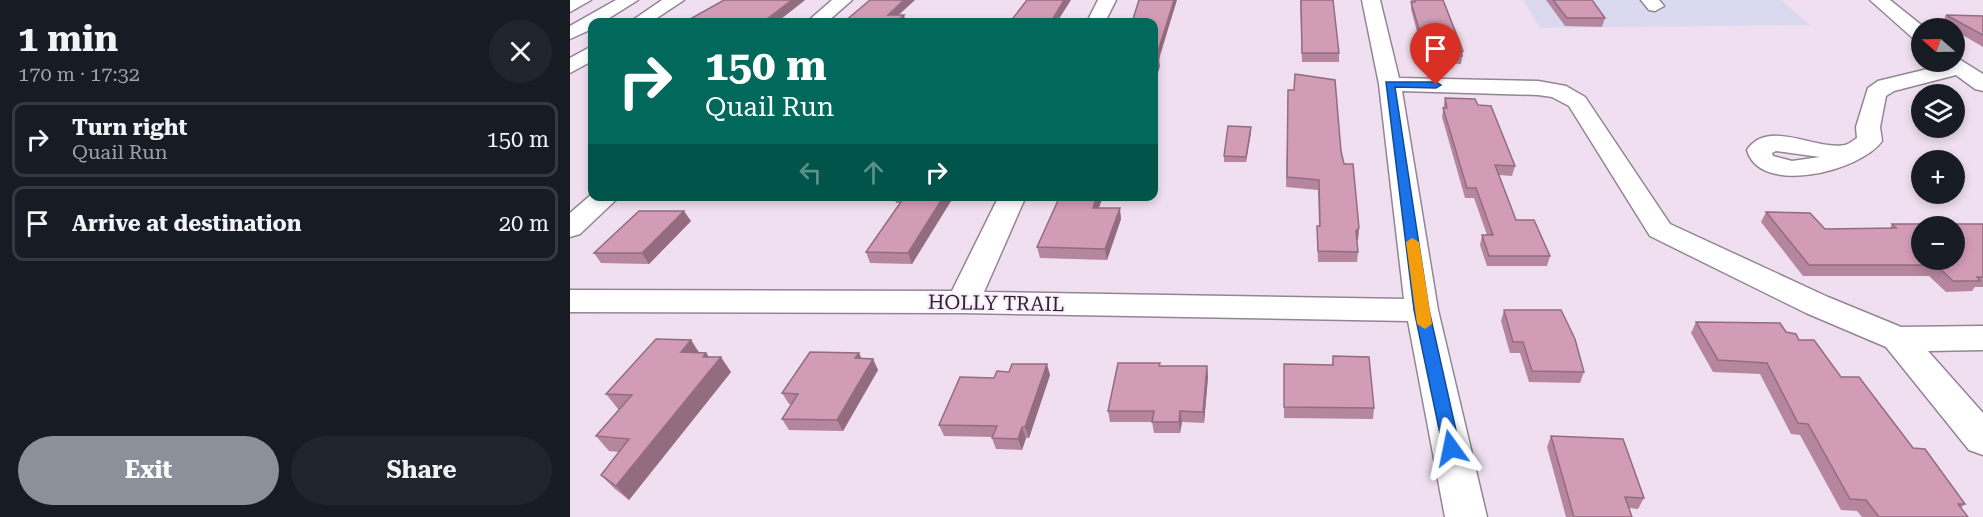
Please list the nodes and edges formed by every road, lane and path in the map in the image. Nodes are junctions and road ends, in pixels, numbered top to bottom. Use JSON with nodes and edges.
{"nodes":[{"id":1,"x":582,"y":0,"type":"edge"},
{"id":2,"x":629,"y":0,"type":"edge"},
{"id":3,"x":675,"y":0,"type":"edge"},
{"id":4,"x":843,"y":0,"type":"edge"},
{"id":5,"x":1107,"y":0,"type":"edge"},
{"id":6,"x":1371,"y":0,"type":"edge"},
{"id":7,"x":1879,"y":0,"type":"edge"},
{"id":8,"x":570,"y":7,"type":"edge"},
{"id":9,"x":597,"y":18,"type":"edge"},
{"id":10,"x":646,"y":18,"type":"edge"},
{"id":11,"x":821,"y":18,"type":"edge"},
{"id":12,"x":1098,"y":18,"type":"edge"},
{"id":13,"x":588,"y":23,"type":"edge"},
{"id":14,"x":1911,"y":27,"type":"edge"},
{"id":15,"x":570,"y":33,"type":"edge"},
{"id":16,"x":588,"y":33,"type":"edge"},
{"id":17,"x":588,"y":55,"type":"edge"},
{"id":18,"x":570,"y":67,"type":"edge"},
{"id":19,"x":1932,"y":72,"type":"edge"},
{"id":20,"x":1965,"y":72,"type":"edge"},
{"id":21,"x":1390,"y":84,"type":"junction"},
{"id":22,"x":1983,"y":84,"type":"edge"},
{"id":23,"x":1849,"y":153,"type":"dead end"},
{"id":24,"x":601,"y":201,"type":"edge"},
{"id":25,"x":1011,"y":201,"type":"edge"},
{"id":26,"x":570,"y":228,"type":"edge"},
{"id":27,"x":570,"y":301,"type":"edge"},
{"id":28,"x":963,"y":302,"type":"junction"},
{"id":29,"x":1422,"y":310,"type":"junction"},
{"id":30,"x":1983,"y":338,"type":"edge"},
{"id":31,"x":1898,"y":339,"type":"junction"},
{"id":32,"x":1983,"y":439,"type":"edge"},
{"id":33,"x":1466,"y":517,"type":"edge"}],
"edges":[{"from":1,"to":8,"type":"street"},
{"from":2,"to":9,"type":"street"},
{"from":3,"to":10,"type":"street"},
{"from":4,"to":11,"type":"street"},
{"from":5,"to":12,"type":"street"},
{"from":6,"to":21,"type":"street"},
{"from":7,"to":14,"type":"street"},
{"from":13,"to":15,"type":"street"},
{"from":15,"to":16,"type":"street"},
{"from":17,"to":18,"type":"street"},
{"from":19,"to":23,"type":"street"},
{"from":20,"to":22,"type":"street"},
{"from":21,"to":29,"type":"street"},
{"from":21,"to":31,"type":"street"},
{"from":24,"to":26,"type":"street"},
{"from":25,"to":28,"type":"street"},
{"from":27,"to":28,"type":"street","name":"HOLLY TRAIL"},
{"from":28,"to":29,"type":"street","name":"HOLLY TRAIL"},
{"from":29,"to":33,"type":"street"},
{"from":30,"to":31,"type":"street"},
{"from":31,"to":32,"type":"street"}]}
